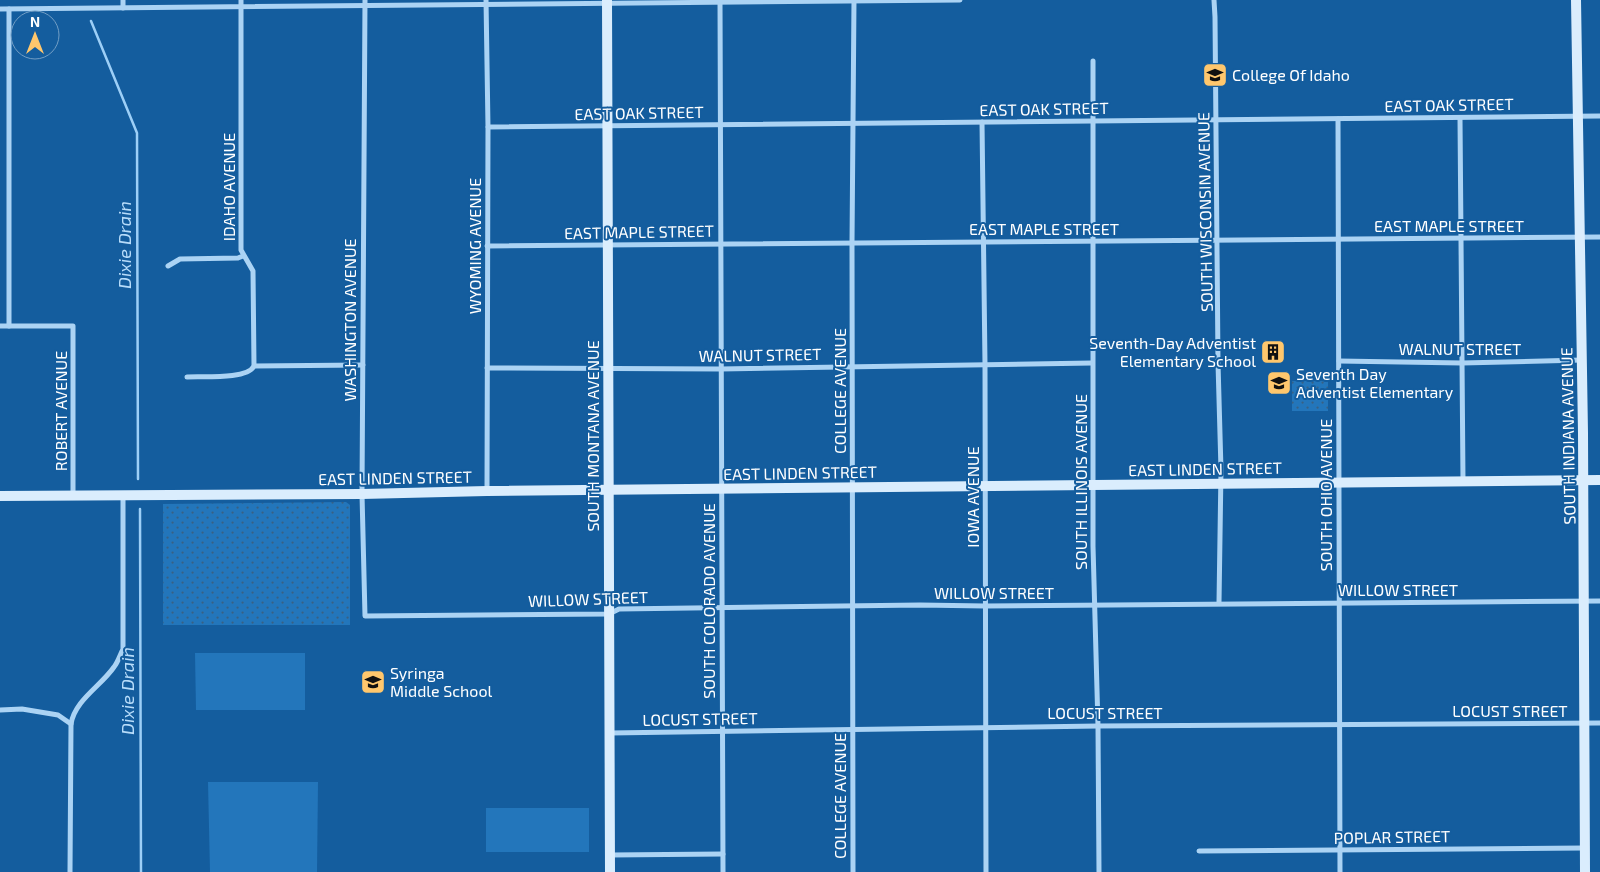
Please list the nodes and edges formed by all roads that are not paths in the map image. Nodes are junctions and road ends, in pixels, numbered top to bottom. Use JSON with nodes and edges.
{"nodes":[{"id":1,"x":123,"y":0,"type":"edge"},
{"id":2,"x":241,"y":0,"type":"edge"},
{"id":3,"x":960,"y":0,"type":"edge"},
{"id":4,"x":1214,"y":0,"type":"edge"},
{"id":5,"x":1576,"y":0,"type":"edge"},
{"id":6,"x":720,"y":1,"type":"edge"},
{"id":7,"x":854,"y":1,"type":"edge"},
{"id":8,"x":486,"y":2,"type":"edge"},
{"id":9,"x":607,"y":2,"type":"edge"},
{"id":10,"x":365,"y":3,"type":"edge"},
{"id":11,"x":241,"y":7,"type":"junction"},
{"id":12,"x":122,"y":8,"type":"junction"},
{"id":13,"x":0,"y":9,"type":"edge"},
{"id":14,"x":9,"y":9,"type":"junction"},
{"id":15,"x":1093,"y":61,"type":"dead end"},
{"id":16,"x":1578,"y":116,"type":"junction"},
{"id":17,"x":1600,"y":116,"type":"edge"},
{"id":18,"x":1460,"y":118,"type":"junction"},
{"id":19,"x":1338,"y":119,"type":"junction"},
{"id":20,"x":1217,"y":120,"type":"junction"},
{"id":21,"x":1093,"y":121,"type":"junction"},
{"id":22,"x":982,"y":122,"type":"junction"},
{"id":23,"x":852,"y":124,"type":"junction"},
{"id":24,"x":721,"y":125,"type":"junction"},
{"id":25,"x":607,"y":126,"type":"junction"},
{"id":26,"x":488,"y":127,"type":"junction"},
{"id":27,"x":1600,"y":237,"type":"edge"},
{"id":28,"x":1338,"y":238,"type":"junction"},
{"id":29,"x":1460,"y":238,"type":"junction"},
{"id":30,"x":1580,"y":238,"type":"junction"},
{"id":31,"x":1218,"y":240,"type":"junction"},
{"id":32,"x":1092,"y":241,"type":"junction"},
{"id":33,"x":984,"y":242,"type":"junction"},
{"id":34,"x":852,"y":243,"type":"junction"},
{"id":35,"x":721,"y":244,"type":"junction"},
{"id":36,"x":608,"y":245,"type":"junction"},
{"id":37,"x":488,"y":246,"type":"junction"},
{"id":38,"x":243,"y":256,"type":"junction"},
{"id":39,"x":168,"y":266,"type":"dead end"},
{"id":40,"x":0,"y":326,"type":"edge"},
{"id":41,"x":9,"y":326,"type":"junction"},
{"id":42,"x":1582,"y":360,"type":"junction"},
{"id":43,"x":1339,"y":361,"type":"junction"},
{"id":44,"x":1092,"y":363,"type":"junction"},
{"id":45,"x":1462,"y":363,"type":"junction"},
{"id":46,"x":985,"y":364,"type":"junction"},
{"id":47,"x":363,"y":366,"type":"junction"},
{"id":48,"x":852,"y":366,"type":"junction"},
{"id":49,"x":253,"y":368,"type":"junction"},
{"id":50,"x":487,"y":368,"type":"junction"},
{"id":51,"x":608,"y":369,"type":"junction"},
{"id":52,"x":721,"y":369,"type":"junction"},
{"id":53,"x":187,"y":377,"type":"dead end"},
{"id":54,"x":1583,"y":480,"type":"junction"},
{"id":55,"x":1600,"y":480,"type":"edge"},
{"id":56,"x":1463,"y":481,"type":"junction"},
{"id":57,"x":1338,"y":483,"type":"junction"},
{"id":58,"x":1221,"y":484,"type":"junction"},
{"id":59,"x":1094,"y":485,"type":"junction"},
{"id":60,"x":985,"y":486,"type":"junction"},
{"id":61,"x":853,"y":488,"type":"junction"},
{"id":62,"x":721,"y":489,"type":"junction"},
{"id":63,"x":487,"y":491,"type":"junction"},
{"id":64,"x":609,"y":491,"type":"junction"},
{"id":65,"x":362,"y":494,"type":"junction"},
{"id":66,"x":74,"y":495,"type":"junction"},
{"id":67,"x":0,"y":496,"type":"edge"},
{"id":68,"x":123,"y":496,"type":"junction"},
{"id":69,"x":1584,"y":601,"type":"junction"},
{"id":70,"x":1600,"y":601,"type":"edge"},
{"id":71,"x":1340,"y":602,"type":"junction"},
{"id":72,"x":1219,"y":603,"type":"junction"},
{"id":73,"x":1095,"y":605,"type":"junction"},
{"id":74,"x":985,"y":606,"type":"junction"},
{"id":75,"x":853,"y":607,"type":"junction"},
{"id":76,"x":722,"y":608,"type":"junction"},
{"id":77,"x":609,"y":614,"type":"junction"},
{"id":78,"x":388,"y":616,"type":"joint"},
{"id":79,"x":0,"y":710,"type":"edge"},
{"id":80,"x":1584,"y":723,"type":"junction"},
{"id":81,"x":1600,"y":723,"type":"edge"},
{"id":82,"x":71,"y":724,"type":"junction"},
{"id":83,"x":1341,"y":725,"type":"junction"},
{"id":84,"x":1098,"y":726,"type":"junction"},
{"id":85,"x":986,"y":727,"type":"junction"},
{"id":86,"x":853,"y":729,"type":"junction"},
{"id":87,"x":722,"y":731,"type":"junction"},
{"id":88,"x":610,"y":733,"type":"junction"},
{"id":89,"x":1584,"y":848,"type":"junction"},
{"id":90,"x":1199,"y":850,"type":"dead end"},
{"id":91,"x":1340,"y":850,"type":"junction"},
{"id":92,"x":723,"y":854,"type":"junction"},
{"id":93,"x":610,"y":855,"type":"junction"},
{"id":94,"x":70,"y":872,"type":"edge"},
{"id":95,"x":610,"y":872,"type":"edge"},
{"id":96,"x":723,"y":872,"type":"edge"},
{"id":97,"x":853,"y":872,"type":"edge"},
{"id":98,"x":986,"y":872,"type":"edge"},
{"id":99,"x":1099,"y":872,"type":"edge"},
{"id":100,"x":1340,"y":872,"type":"edge"},
{"id":101,"x":1585,"y":872,"type":"edge"}],
"edges":[{"from":1,"to":12,"type":"street"},
{"from":2,"to":11,"type":"street","name":"IDAHO AVENUE"},
{"from":3,"to":7,"type":"street"},
{"from":4,"to":20,"type":"street","name":"SOUTH WISCONSIN AVENUE"},
{"from":5,"to":16,"type":"main road","name":"SOUTH INDIANA AVENUE"},
{"from":6,"to":7,"type":"street"},
{"from":6,"to":9,"type":"street"},
{"from":6,"to":24,"type":"street","name":"SOUTH COLORADO AVENUE"},
{"from":7,"to":23,"type":"street","name":"COLLEGE AVENUE"},
{"from":8,"to":9,"type":"street"},
{"from":8,"to":10,"type":"street"},
{"from":8,"to":26,"type":"street","name":"WYOMING AVENUE"},
{"from":9,"to":25,"type":"main road","name":"SOUTH MONTANA AVENUE"},
{"from":10,"to":11,"type":"street"},
{"from":10,"to":47,"type":"street","name":"WASHINGTON AVENUE"},
{"from":11,"to":12,"type":"street"},
{"from":11,"to":38,"type":"street","name":"IDAHO AVENUE"},
{"from":12,"to":14,"type":"street"},
{"from":13,"to":14,"type":"street"},
{"from":14,"to":41,"type":"street"},
{"from":15,"to":21,"type":"street","name":"SOUTH ILLINOIS AVENUE"},
{"from":16,"to":17,"type":"street","name":"EAST OAK STREET"},
{"from":16,"to":18,"type":"street","name":"EAST OAK STREET"},
{"from":16,"to":30,"type":"main road","name":"SOUTH INDIANA AVENUE"},
{"from":18,"to":19,"type":"street","name":"EAST OAK STREET"},
{"from":18,"to":29,"type":"street"},
{"from":19,"to":20,"type":"street","name":"EAST OAK STREET"},
{"from":19,"to":28,"type":"street","name":"SOUTH OHIO AVENUE"},
{"from":20,"to":21,"type":"street","name":"EAST OAK STREET"},
{"from":20,"to":31,"type":"street","name":"SOUTH WISCONSIN AVENUE"},
{"from":21,"to":22,"type":"street","name":"EAST OAK STREET"},
{"from":21,"to":32,"type":"street","name":"SOUTH ILLINOIS AVENUE"},
{"from":22,"to":23,"type":"street","name":"EAST OAK STREET"},
{"from":22,"to":33,"type":"street","name":"IOWA AVENUE"},
{"from":23,"to":24,"type":"street","name":"EAST OAK STREET"},
{"from":23,"to":34,"type":"street","name":"COLLEGE AVENUE"},
{"from":24,"to":25,"type":"street","name":"EAST OAK STREET"},
{"from":24,"to":35,"type":"street","name":"SOUTH COLORADO AVENUE"},
{"from":25,"to":26,"type":"street","name":"EAST OAK STREET"},
{"from":25,"to":36,"type":"main road","name":"SOUTH MONTANA AVENUE"},
{"from":26,"to":37,"type":"street","name":"WYOMING AVENUE"},
{"from":27,"to":30,"type":"street","name":"EAST MAPLE STREET"},
{"from":28,"to":29,"type":"street","name":"EAST MAPLE STREET"},
{"from":28,"to":31,"type":"street","name":"EAST MAPLE STREET"},
{"from":28,"to":43,"type":"street","name":"SOUTH OHIO AVENUE"},
{"from":29,"to":30,"type":"street","name":"EAST MAPLE STREET"},
{"from":29,"to":45,"type":"street"},
{"from":30,"to":42,"type":"main road","name":"SOUTH INDIANA AVENUE"},
{"from":31,"to":32,"type":"street","name":"EAST MAPLE STREET"},
{"from":31,"to":58,"type":"street","name":"SOUTH WISCONSIN AVENUE"},
{"from":32,"to":33,"type":"street","name":"EAST MAPLE STREET"},
{"from":32,"to":44,"type":"street","name":"SOUTH ILLINOIS AVENUE"},
{"from":33,"to":34,"type":"street","name":"EAST MAPLE STREET"},
{"from":33,"to":46,"type":"street","name":"IOWA AVENUE"},
{"from":34,"to":35,"type":"street","name":"EAST MAPLE STREET"},
{"from":34,"to":48,"type":"street","name":"COLLEGE AVENUE"},
{"from":35,"to":36,"type":"street","name":"EAST MAPLE STREET"},
{"from":35,"to":52,"type":"street","name":"SOUTH COLORADO AVENUE"},
{"from":36,"to":37,"type":"street","name":"EAST MAPLE STREET"},
{"from":36,"to":51,"type":"main road","name":"SOUTH MONTANA AVENUE"},
{"from":37,"to":50,"type":"street","name":"WYOMING AVENUE"},
{"from":38,"to":39,"type":"street"},
{"from":38,"to":49,"type":"street","name":"IDAHO AVENUE"},
{"from":40,"to":41,"type":"street"},
{"from":41,"to":66,"type":"street","name":"ROBERT AVENUE"},
{"from":42,"to":45,"type":"street","name":"WALNUT STREET"},
{"from":42,"to":54,"type":"main road","name":"SOUTH INDIANA AVENUE"},
{"from":43,"to":45,"type":"street","name":"WALNUT STREET"},
{"from":43,"to":57,"type":"street","name":"SOUTH OHIO AVENUE"},
{"from":44,"to":46,"type":"street","name":"WALNUT STREET"},
{"from":44,"to":59,"type":"street","name":"SOUTH ILLINOIS AVENUE"},
{"from":45,"to":56,"type":"street"},
{"from":46,"to":48,"type":"street","name":"WALNUT STREET"},
{"from":46,"to":60,"type":"street","name":"IOWA AVENUE"},
{"from":47,"to":49,"type":"street"},
{"from":47,"to":65,"type":"street","name":"WASHINGTON AVENUE"},
{"from":48,"to":52,"type":"street","name":"WALNUT STREET"},
{"from":48,"to":61,"type":"street","name":"COLLEGE AVENUE"},
{"from":49,"to":53,"type":"street"},
{"from":50,"to":51,"type":"street","name":"WALNUT STREET"},
{"from":50,"to":63,"type":"street","name":"WYOMING AVENUE"},
{"from":51,"to":52,"type":"street","name":"WALNUT STREET"},
{"from":51,"to":64,"type":"main road","name":"SOUTH MONTANA AVENUE"},
{"from":52,"to":62,"type":"street","name":"SOUTH COLORADO AVENUE"},
{"from":54,"to":55,"type":"main road","name":"EAST LINDEN STREET"},
{"from":54,"to":56,"type":"main road","name":"EAST LINDEN STREET"},
{"from":54,"to":69,"type":"main road","name":"SOUTH INDIANA AVENUE"},
{"from":56,"to":57,"type":"main road","name":"EAST LINDEN STREET"},
{"from":57,"to":58,"type":"main road","name":"EAST LINDEN STREET"},
{"from":57,"to":71,"type":"street","name":"SOUTH OHIO AVENUE"},
{"from":58,"to":59,"type":"main road","name":"EAST LINDEN STREET"},
{"from":58,"to":72,"type":"street","name":"SOUTH WISCONSIN AVENUE"},
{"from":59,"to":60,"type":"main road","name":"EAST LINDEN STREET"},
{"from":59,"to":73,"type":"street","name":"SOUTH ILLINOIS AVENUE"},
{"from":60,"to":61,"type":"main road","name":"EAST LINDEN STREET"},
{"from":60,"to":74,"type":"street","name":"IOWA AVENUE"},
{"from":61,"to":62,"type":"main road","name":"EAST LINDEN STREET"},
{"from":61,"to":75,"type":"street","name":"COLLEGE AVENUE"},
{"from":62,"to":64,"type":"main road","name":"EAST LINDEN STREET"},
{"from":62,"to":76,"type":"street","name":"SOUTH COLORADO AVENUE"},
{"from":63,"to":64,"type":"main road","name":"EAST LINDEN STREET"},
{"from":63,"to":65,"type":"main road","name":"EAST LINDEN STREET"},
{"from":64,"to":77,"type":"main road","name":"SOUTH MONTANA AVENUE"},
{"from":65,"to":68,"type":"main road","name":"EAST LINDEN STREET"},
{"from":65,"to":78,"type":"street","name":"WASHINGTON AVENUE"},
{"from":66,"to":67,"type":"main road","name":"EAST LINDEN STREET"},
{"from":66,"to":68,"type":"main road","name":"EAST LINDEN STREET"},
{"from":68,"to":82,"type":"street"},
{"from":69,"to":70,"type":"street","name":"WILLOW STREET"},
{"from":69,"to":71,"type":"street","name":"WILLOW STREET"},
{"from":69,"to":80,"type":"main road","name":"SOUTH INDIANA AVENUE"},
{"from":71,"to":72,"type":"street","name":"WILLOW STREET"},
{"from":71,"to":83,"type":"street","name":"SOUTH OHIO AVENUE"},
{"from":72,"to":73,"type":"street","name":"WILLOW STREET"},
{"from":73,"to":74,"type":"street","name":"WILLOW STREET"},
{"from":73,"to":84,"type":"street","name":"SOUTH ILLINOIS AVENUE"},
{"from":74,"to":75,"type":"street","name":"WILLOW STREET"},
{"from":74,"to":85,"type":"street","name":"IOWA AVENUE"},
{"from":75,"to":76,"type":"street","name":"WILLOW STREET"},
{"from":75,"to":86,"type":"street","name":"COLLEGE AVENUE"},
{"from":76,"to":77,"type":"street","name":"WILLOW STREET"},
{"from":76,"to":87,"type":"street","name":"SOUTH COLORADO AVENUE"},
{"from":77,"to":78,"type":"street","name":"WILLOW STREET"},
{"from":77,"to":88,"type":"main road","name":"SOUTH MONTANA AVENUE"},
{"from":79,"to":82,"type":"street"},
{"from":80,"to":81,"type":"street","name":"LOCUST STREET"},
{"from":80,"to":83,"type":"street","name":"LOCUST STREET"},
{"from":80,"to":89,"type":"main road","name":"SOUTH INDIANA AVENUE"},
{"from":82,"to":94,"type":"street"},
{"from":83,"to":84,"type":"street","name":"LOCUST STREET"},
{"from":83,"to":91,"type":"street","name":"SOUTH OHIO AVENUE"},
{"from":84,"to":85,"type":"street","name":"LOCUST STREET"},
{"from":84,"to":99,"type":"street","name":"SOUTH ILLINOIS AVENUE"},
{"from":85,"to":86,"type":"street","name":"LOCUST STREET"},
{"from":85,"to":98,"type":"street","name":"IOWA AVENUE"},
{"from":86,"to":87,"type":"street","name":"LOCUST STREET"},
{"from":86,"to":97,"type":"street","name":"COLLEGE AVENUE"},
{"from":87,"to":88,"type":"street","name":"LOCUST STREET"},
{"from":87,"to":92,"type":"street","name":"SOUTH COLORADO AVENUE"},
{"from":88,"to":93,"type":"main road","name":"SOUTH MONTANA AVENUE"},
{"from":89,"to":91,"type":"street","name":"POPLAR STREET"},
{"from":89,"to":101,"type":"main road","name":"SOUTH INDIANA AVENUE"},
{"from":90,"to":91,"type":"street","name":"POPLAR STREET"},
{"from":91,"to":100,"type":"street","name":"SOUTH OHIO AVENUE"},
{"from":92,"to":93,"type":"street"},
{"from":92,"to":96,"type":"street","name":"SOUTH COLORADO AVENUE"},
{"from":93,"to":95,"type":"main road","name":"SOUTH MONTANA AVENUE"}]}
